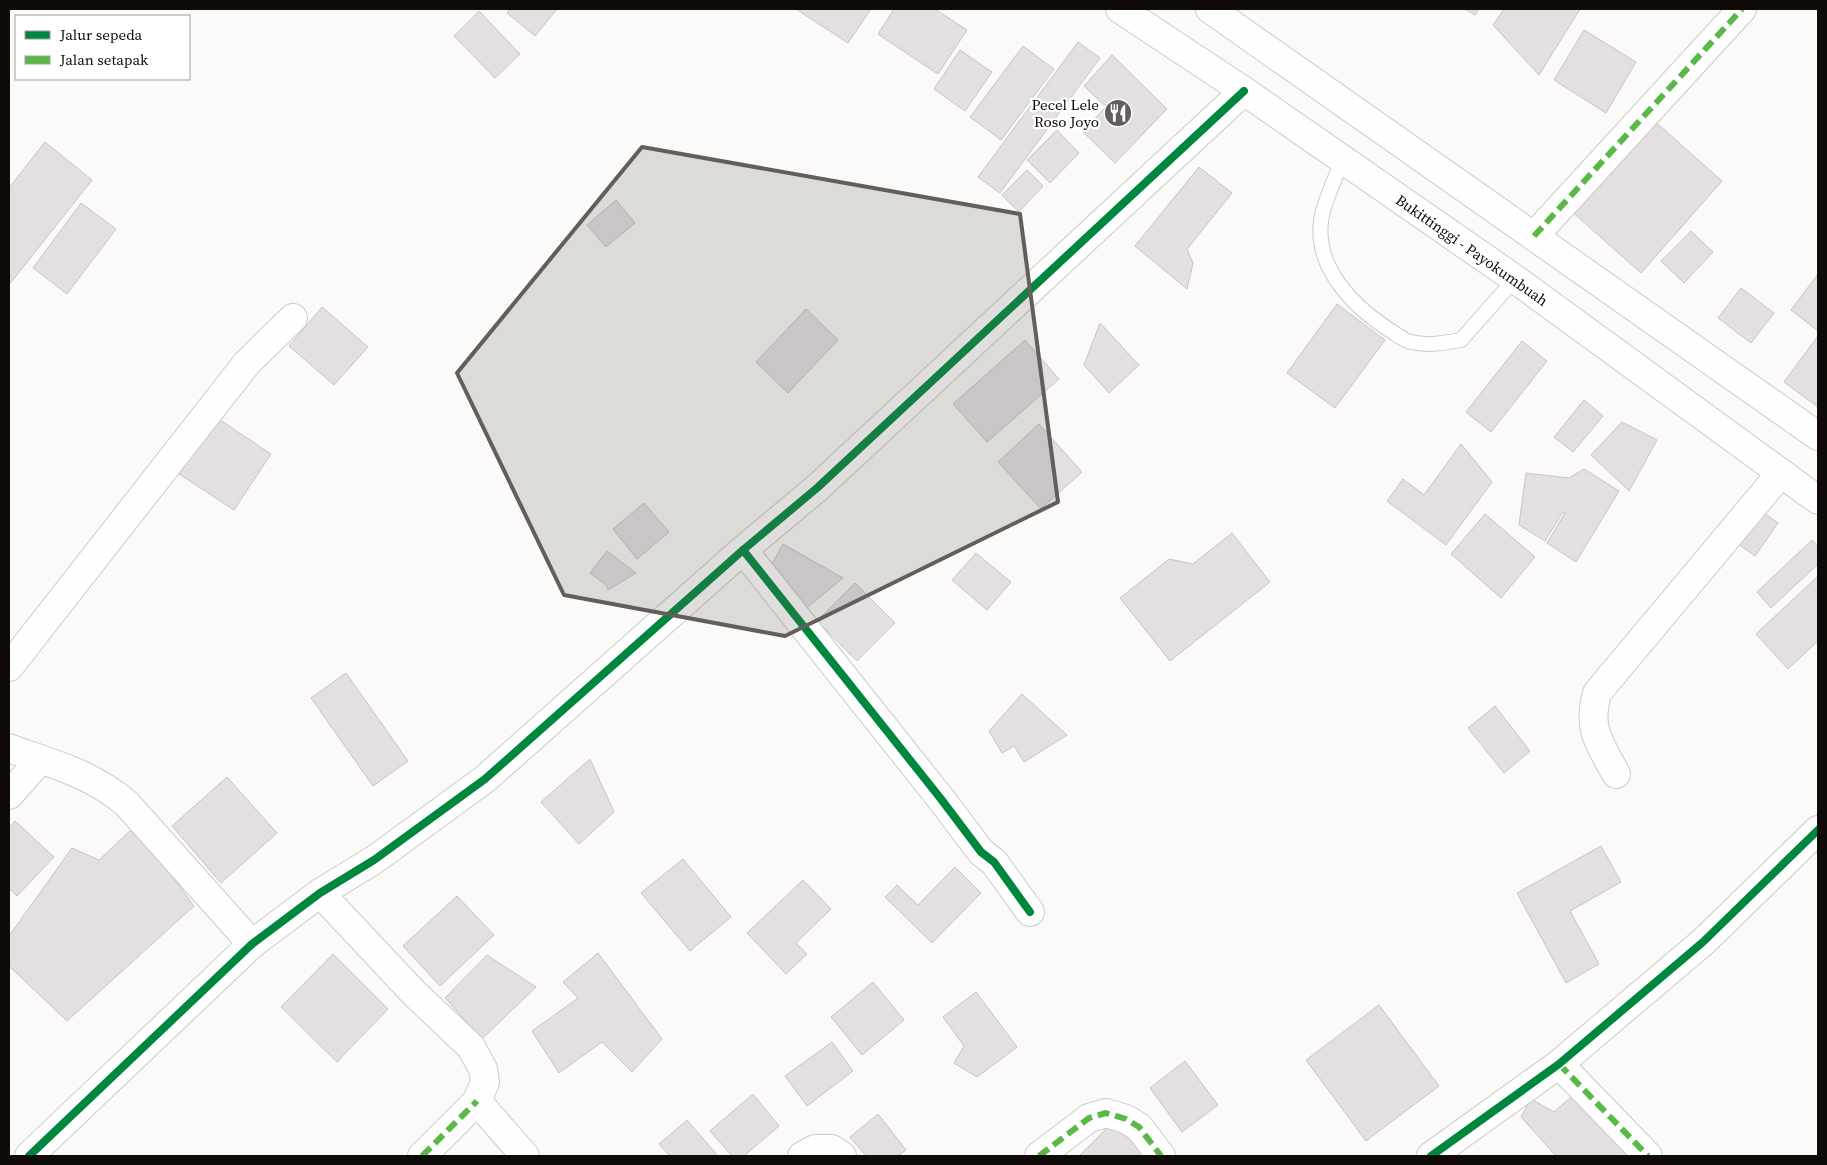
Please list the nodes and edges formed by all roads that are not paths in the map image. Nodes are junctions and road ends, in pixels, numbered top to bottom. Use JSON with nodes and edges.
{"nodes":[{"id":1,"x":1120,"y":9,"type":"edge"},
{"id":2,"x":1210,"y":9,"type":"edge"},
{"id":3,"x":1742,"y":9,"type":"edge"},
{"id":4,"x":1244,"y":91,"type":"junction"},
{"id":5,"x":1342,"y":160,"type":"junction"},
{"id":6,"x":1534,"y":236,"type":"junction"},
{"id":7,"x":1515,"y":279,"type":"junction"},
{"id":8,"x":293,"y":318,"type":"dead end"},
{"id":9,"x":1818,"y":436,"type":"edge"},
{"id":10,"x":1781,"y":473,"type":"junction"},
{"id":11,"x":1818,"y":500,"type":"edge"},
{"id":12,"x":743,"y":550,"type":"junction"},
{"id":13,"x":9,"y":667,"type":"edge"},
{"id":14,"x":9,"y":748,"type":"edge"},
{"id":15,"x":40,"y":760,"type":"junction"},
{"id":16,"x":1616,"y":774,"type":"dead end"},
{"id":17,"x":9,"y":795,"type":"edge"},
{"id":18,"x":1818,"y":830,"type":"edge"},
{"id":19,"x":320,"y":893,"type":"junction"},
{"id":20,"x":1030,"y":912,"type":"dead end"},
{"id":21,"x":252,"y":944,"type":"junction"},
{"id":22,"x":1558,"y":1064,"type":"junction"},
{"id":23,"x":477,"y":1101,"type":"junction"},
{"id":24,"x":29,"y":1156,"type":"edge"},
{"id":25,"x":422,"y":1156,"type":"edge"},
{"id":26,"x":525,"y":1156,"type":"edge"},
{"id":27,"x":802,"y":1156,"type":"edge"},
{"id":28,"x":842,"y":1156,"type":"edge"},
{"id":29,"x":1039,"y":1156,"type":"edge"},
{"id":30,"x":1161,"y":1156,"type":"edge"},
{"id":31,"x":1431,"y":1156,"type":"edge"},
{"id":32,"x":1648,"y":1156,"type":"edge"}],
"edges":[{"from":1,"to":4,"type":"main road","name":"Bukittinggi - Payokumbuah"},
{"from":2,"to":6,"type":"main road"},
{"from":3,"to":6,"type":"main road"},
{"from":4,"to":5,"type":"main road","name":"Bukittinggi - Payokumbuah"},
{"from":4,"to":12,"type":"main road"},
{"from":5,"to":7,"type":"main road","name":"Bukittinggi - Payokumbuah"},
{"from":5,"to":7,"type":"lane"},
{"from":6,"to":9,"type":"main road"},
{"from":7,"to":10,"type":"main road","name":"Bukittinggi - Payokumbuah"},
{"from":8,"to":13,"type":"main road"},
{"from":10,"to":11,"type":"main road","name":"Bukittinggi - Payokumbuah"},
{"from":10,"to":16,"type":"main road"},
{"from":12,"to":19,"type":"main road"},
{"from":12,"to":20,"type":"main road"},
{"from":14,"to":15,"type":"main road"},
{"from":15,"to":17,"type":"main road"},
{"from":15,"to":21,"type":"main road"},
{"from":18,"to":22,"type":"main road"},
{"from":19,"to":21,"type":"main road"},
{"from":19,"to":23,"type":"main road"},
{"from":21,"to":24,"type":"main road"},
{"from":22,"to":31,"type":"main road"},
{"from":22,"to":32,"type":"main road"},
{"from":23,"to":25,"type":"main road"},
{"from":23,"to":26,"type":"main road"},
{"from":27,"to":28,"type":"main road"},
{"from":29,"to":30,"type":"main road"}]}
